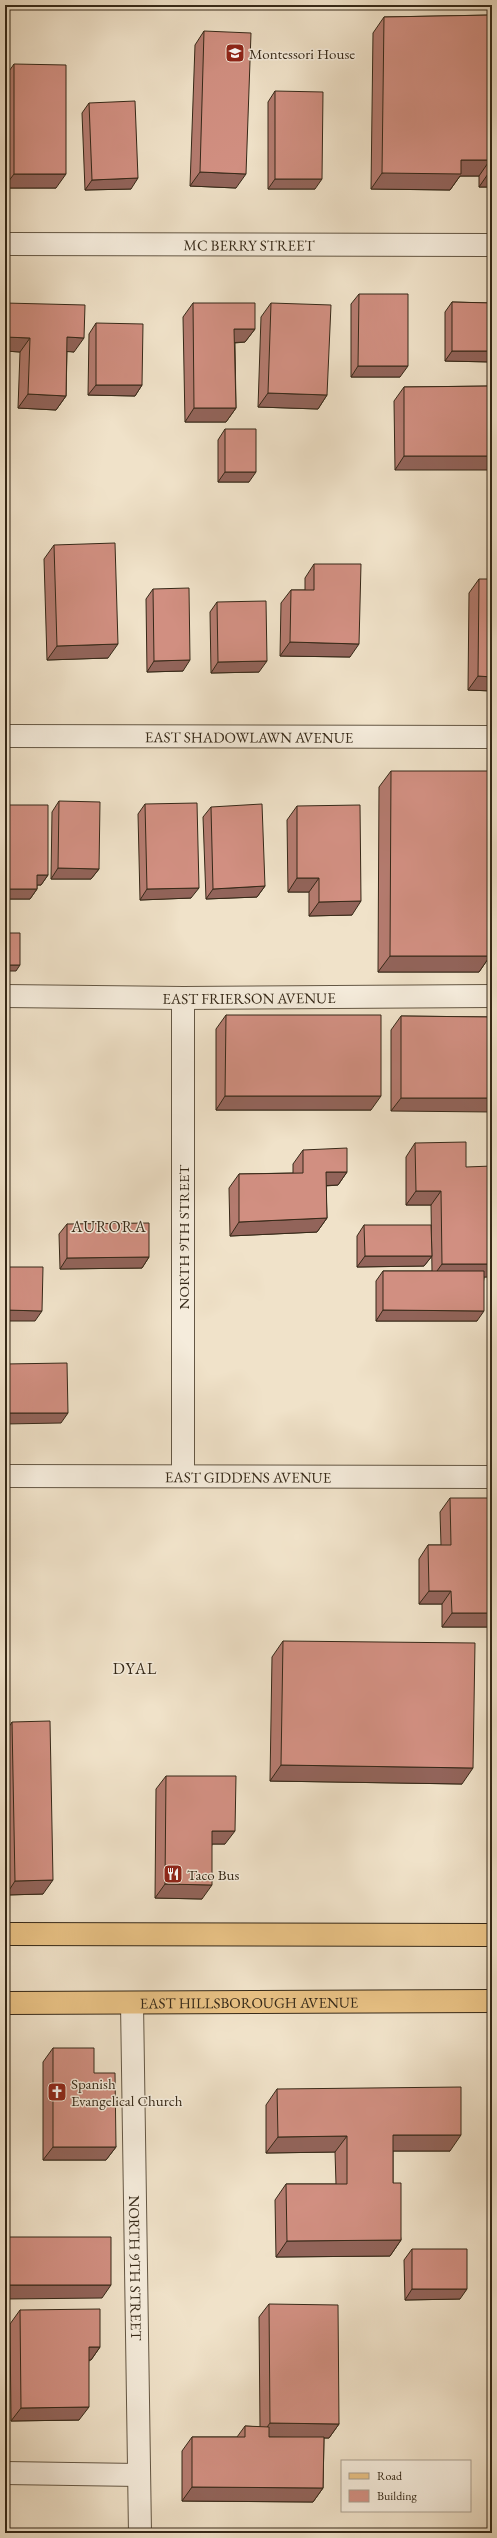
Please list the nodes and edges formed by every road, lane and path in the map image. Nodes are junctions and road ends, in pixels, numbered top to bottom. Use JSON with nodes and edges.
{"nodes":[{"id":1,"x":5,"y":244,"type":"edge"},
{"id":2,"x":492,"y":245,"type":"edge"},
{"id":3,"x":5,"y":736,"type":"edge"},
{"id":4,"x":492,"y":737,"type":"edge"},
{"id":5,"x":5,"y":996,"type":"edge"},
{"id":6,"x":492,"y":996,"type":"edge"},
{"id":7,"x":183,"y":998,"type":"junction"},
{"id":8,"x":5,"y":1476,"type":"edge"},
{"id":9,"x":183,"y":1476,"type":"junction"},
{"id":10,"x":492,"y":1477,"type":"edge"},
{"id":11,"x":5,"y":1934,"type":"edge"},
{"id":12,"x":492,"y":1935,"type":"edge"},
{"id":13,"x":492,"y":2001,"type":"edge"},
{"id":14,"x":5,"y":2004,"type":"edge"},
{"id":15,"x":132,"y":2004,"type":"junction"},
{"id":16,"x":5,"y":2473,"type":"edge"},
{"id":17,"x":139,"y":2475,"type":"junction"},
{"id":18,"x":140,"y":2533,"type":"edge"}],
"edges":[{"from":1,"to":2,"type":"street","name":"MC BERRY STREET"},
{"from":3,"to":4,"type":"street","name":"EAST SHADOWLAWN AVENUE"},
{"from":5,"to":7,"type":"street","name":"EAST FRIERSON AVENUE"},
{"from":6,"to":7,"type":"street","name":"EAST FRIERSON AVENUE"},
{"from":7,"to":9,"type":"street","name":"NORTH 9TH STREET"},
{"from":8,"to":9,"type":"street","name":"EAST GIDDENS AVENUE"},
{"from":9,"to":10,"type":"street","name":"EAST GIDDENS AVENUE"},
{"from":11,"to":12,"type":"main road"},
{"from":13,"to":15,"type":"main road","name":"EAST HILLSBOROUGH AVENUE"},
{"from":14,"to":15,"type":"main road","name":"EAST HILLSBOROUGH AVENUE"},
{"from":15,"to":17,"type":"street","name":"NORTH 9TH STREET"},
{"from":16,"to":17,"type":"street"},
{"from":17,"to":18,"type":"street","name":"NORTH 9TH STREET"}]}
